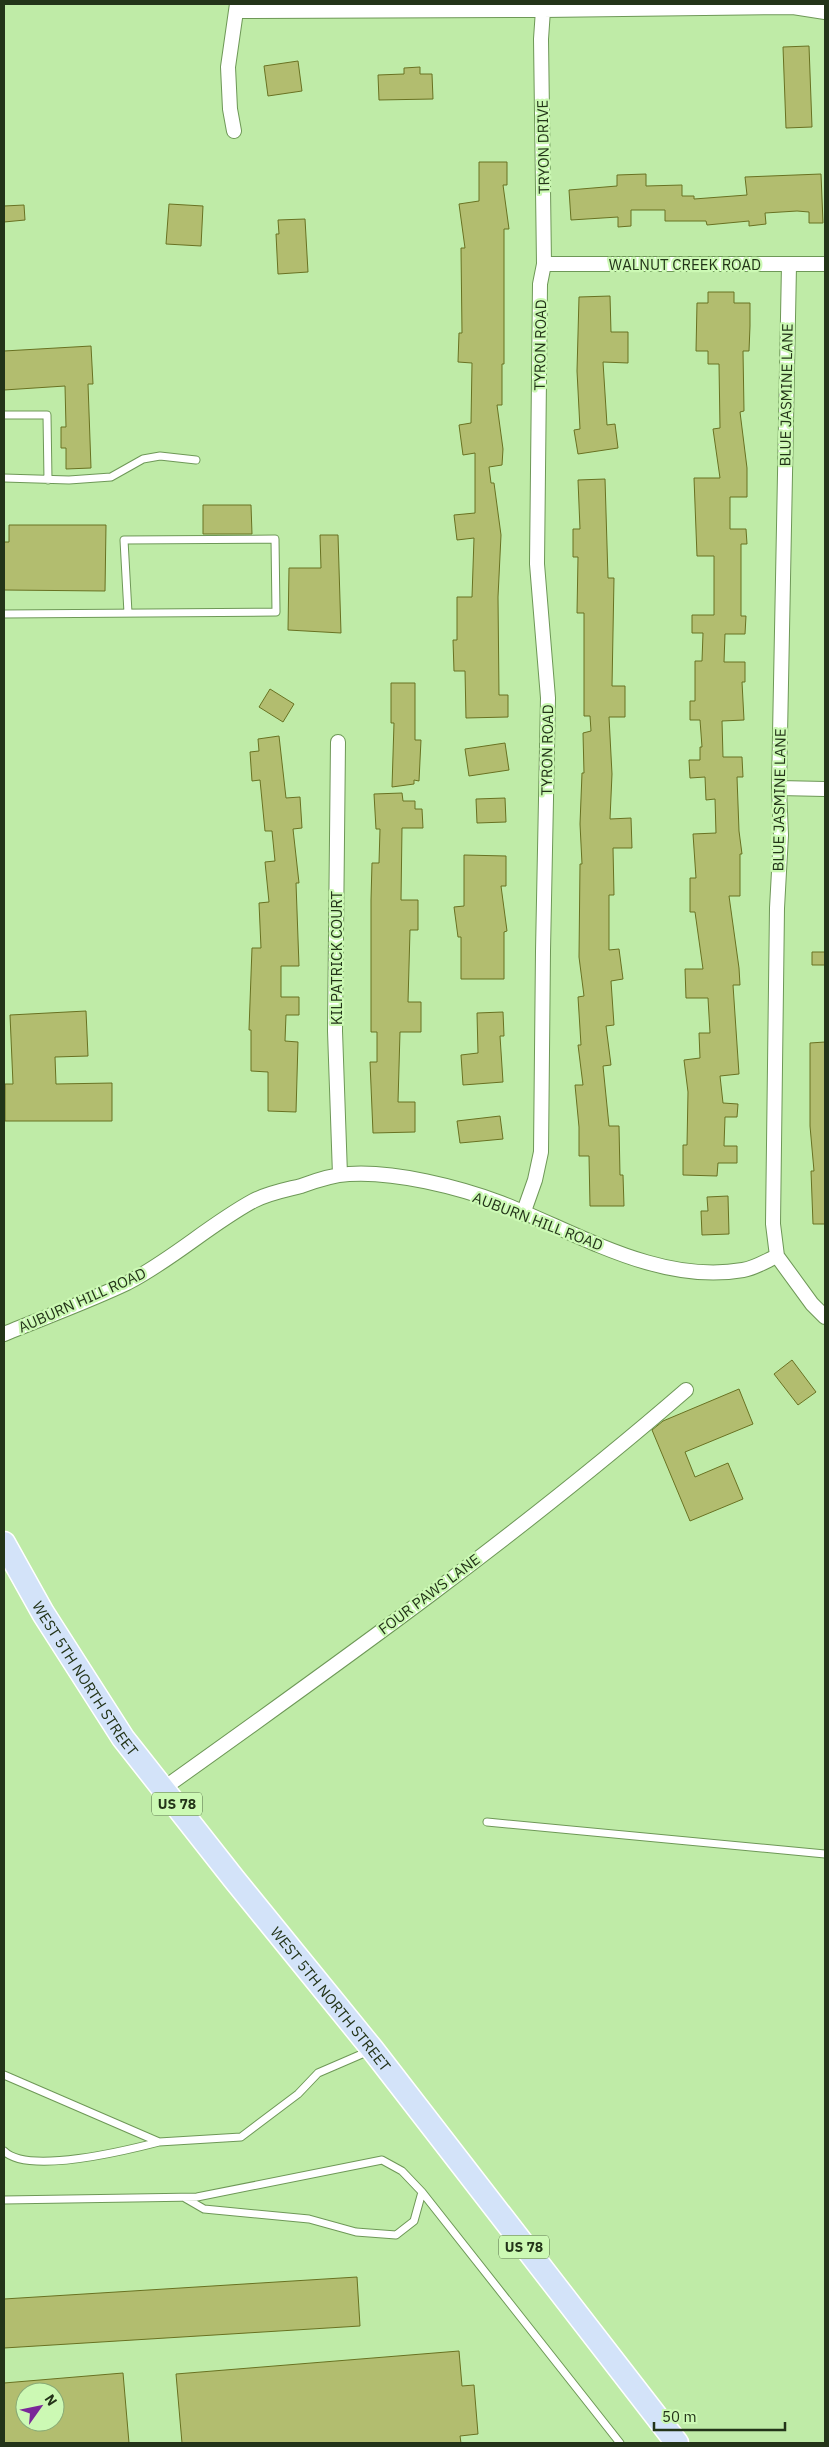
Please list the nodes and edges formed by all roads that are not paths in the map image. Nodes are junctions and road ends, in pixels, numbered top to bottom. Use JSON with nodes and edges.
{"nodes":[{"id":1,"x":237,"y":7,"type":"edge"},
{"id":2,"x":543,"y":10,"type":"junction"},
{"id":3,"x":825,"y":12,"type":"edge"},
{"id":4,"x":234,"y":131,"type":"dead end"},
{"id":5,"x":544,"y":264,"type":"junction"},
{"id":6,"x":825,"y":264,"type":"edge"},
{"id":7,"x":788,"y":265,"type":"junction"},
{"id":8,"x":540,"y":284,"type":"joint"},
{"id":9,"x":4,"y":415,"type":"edge"},
{"id":10,"x":196,"y":460,"type":"dead end"},
{"id":11,"x":4,"y":478,"type":"edge"},
{"id":12,"x":48,"y":480,"type":"junction"},
{"id":13,"x":128,"y":613,"type":"junction"},
{"id":14,"x":4,"y":614,"type":"edge"},
{"id":15,"x":338,"y":742,"type":"dead end"},
{"id":16,"x":779,"y":788,"type":"junction"},
{"id":17,"x":825,"y":789,"type":"edge"},
{"id":18,"x":340,"y":1175,"type":"junction"},
{"id":19,"x":523,"y":1214,"type":"junction"},
{"id":20,"x":777,"y":1256,"type":"junction"},
{"id":21,"x":825,"y":1317,"type":"edge"},
{"id":22,"x":4,"y":1334,"type":"edge"},
{"id":23,"x":686,"y":1390,"type":"dead end"},
{"id":24,"x":4,"y":1543,"type":"edge"},
{"id":25,"x":164,"y":1788,"type":"junction"},
{"id":26,"x":487,"y":1822,"type":"dead end"},
{"id":27,"x":825,"y":1854,"type":"edge"},
{"id":28,"x":373,"y":2050,"type":"junction"},
{"id":29,"x":4,"y":2075,"type":"edge"},
{"id":30,"x":159,"y":2142,"type":"junction"},
{"id":31,"x":5,"y":2154,"type":"edge"},
{"id":32,"x":422,"y":2192,"type":"junction"},
{"id":33,"x":184,"y":2197,"type":"junction"},
{"id":34,"x":4,"y":2200,"type":"edge"},
{"id":35,"x":620,"y":2443,"type":"edge"},
{"id":36,"x":677,"y":2443,"type":"edge"}],
"edges":[{"from":1,"to":2,"type":"street"},
{"from":1,"to":4,"type":"street"},
{"from":2,"to":3,"type":"street"},
{"from":2,"to":5,"type":"street","name":"TRYON DRIVE"},
{"from":5,"to":7,"type":"street","name":"WALNUT CREEK ROAD"},
{"from":5,"to":8,"type":"street","name":"TRYON DRIVE"},
{"from":6,"to":7,"type":"street","name":"WALNUT CREEK ROAD"},
{"from":7,"to":16,"type":"street","name":"BLUE JASMINE LANE"},
{"from":8,"to":19,"type":"street","name":"TYRON ROAD"},
{"from":9,"to":12,"type":"lane"},
{"from":10,"to":12,"type":"lane"},
{"from":11,"to":12,"type":"lane"},
{"from":13,"to":13,"type":"lane"},
{"from":13,"to":14,"type":"lane"},
{"from":15,"to":18,"type":"street","name":"KILPATRICK COURT"},
{"from":16,"to":17,"type":"street"},
{"from":16,"to":20,"type":"street","name":"BLUE JASMINE LANE"},
{"from":18,"to":19,"type":"street","name":"AUBURN HILL ROAD"},
{"from":18,"to":22,"type":"street","name":"AUBURN HILL ROAD"},
{"from":19,"to":20,"type":"street","name":"AUBURN HILL ROAD"},
{"from":20,"to":21,"type":"street","name":"BLUE JASMINE LANE"},
{"from":23,"to":25,"type":"street","name":"FOUR PAWS LANE"},
{"from":24,"to":25,"type":"main road","name":"WEST 5TH NORTH STREET","number":"US 78"},
{"from":25,"to":28,"type":"main road","name":"WEST 5TH NORTH STREET","number":"US 78"},
{"from":26,"to":27,"type":"lane"},
{"from":28,"to":30,"type":"lane"},
{"from":28,"to":36,"type":"main road","name":"WEST 5TH NORTH STREET","number":"US 78"},
{"from":29,"to":30,"type":"lane"},
{"from":30,"to":31,"type":"lane"},
{"from":32,"to":33,"type":"lane"},
{"from":32,"to":33,"type":"lane"},
{"from":32,"to":35,"type":"lane"},
{"from":33,"to":34,"type":"lane"}]}
